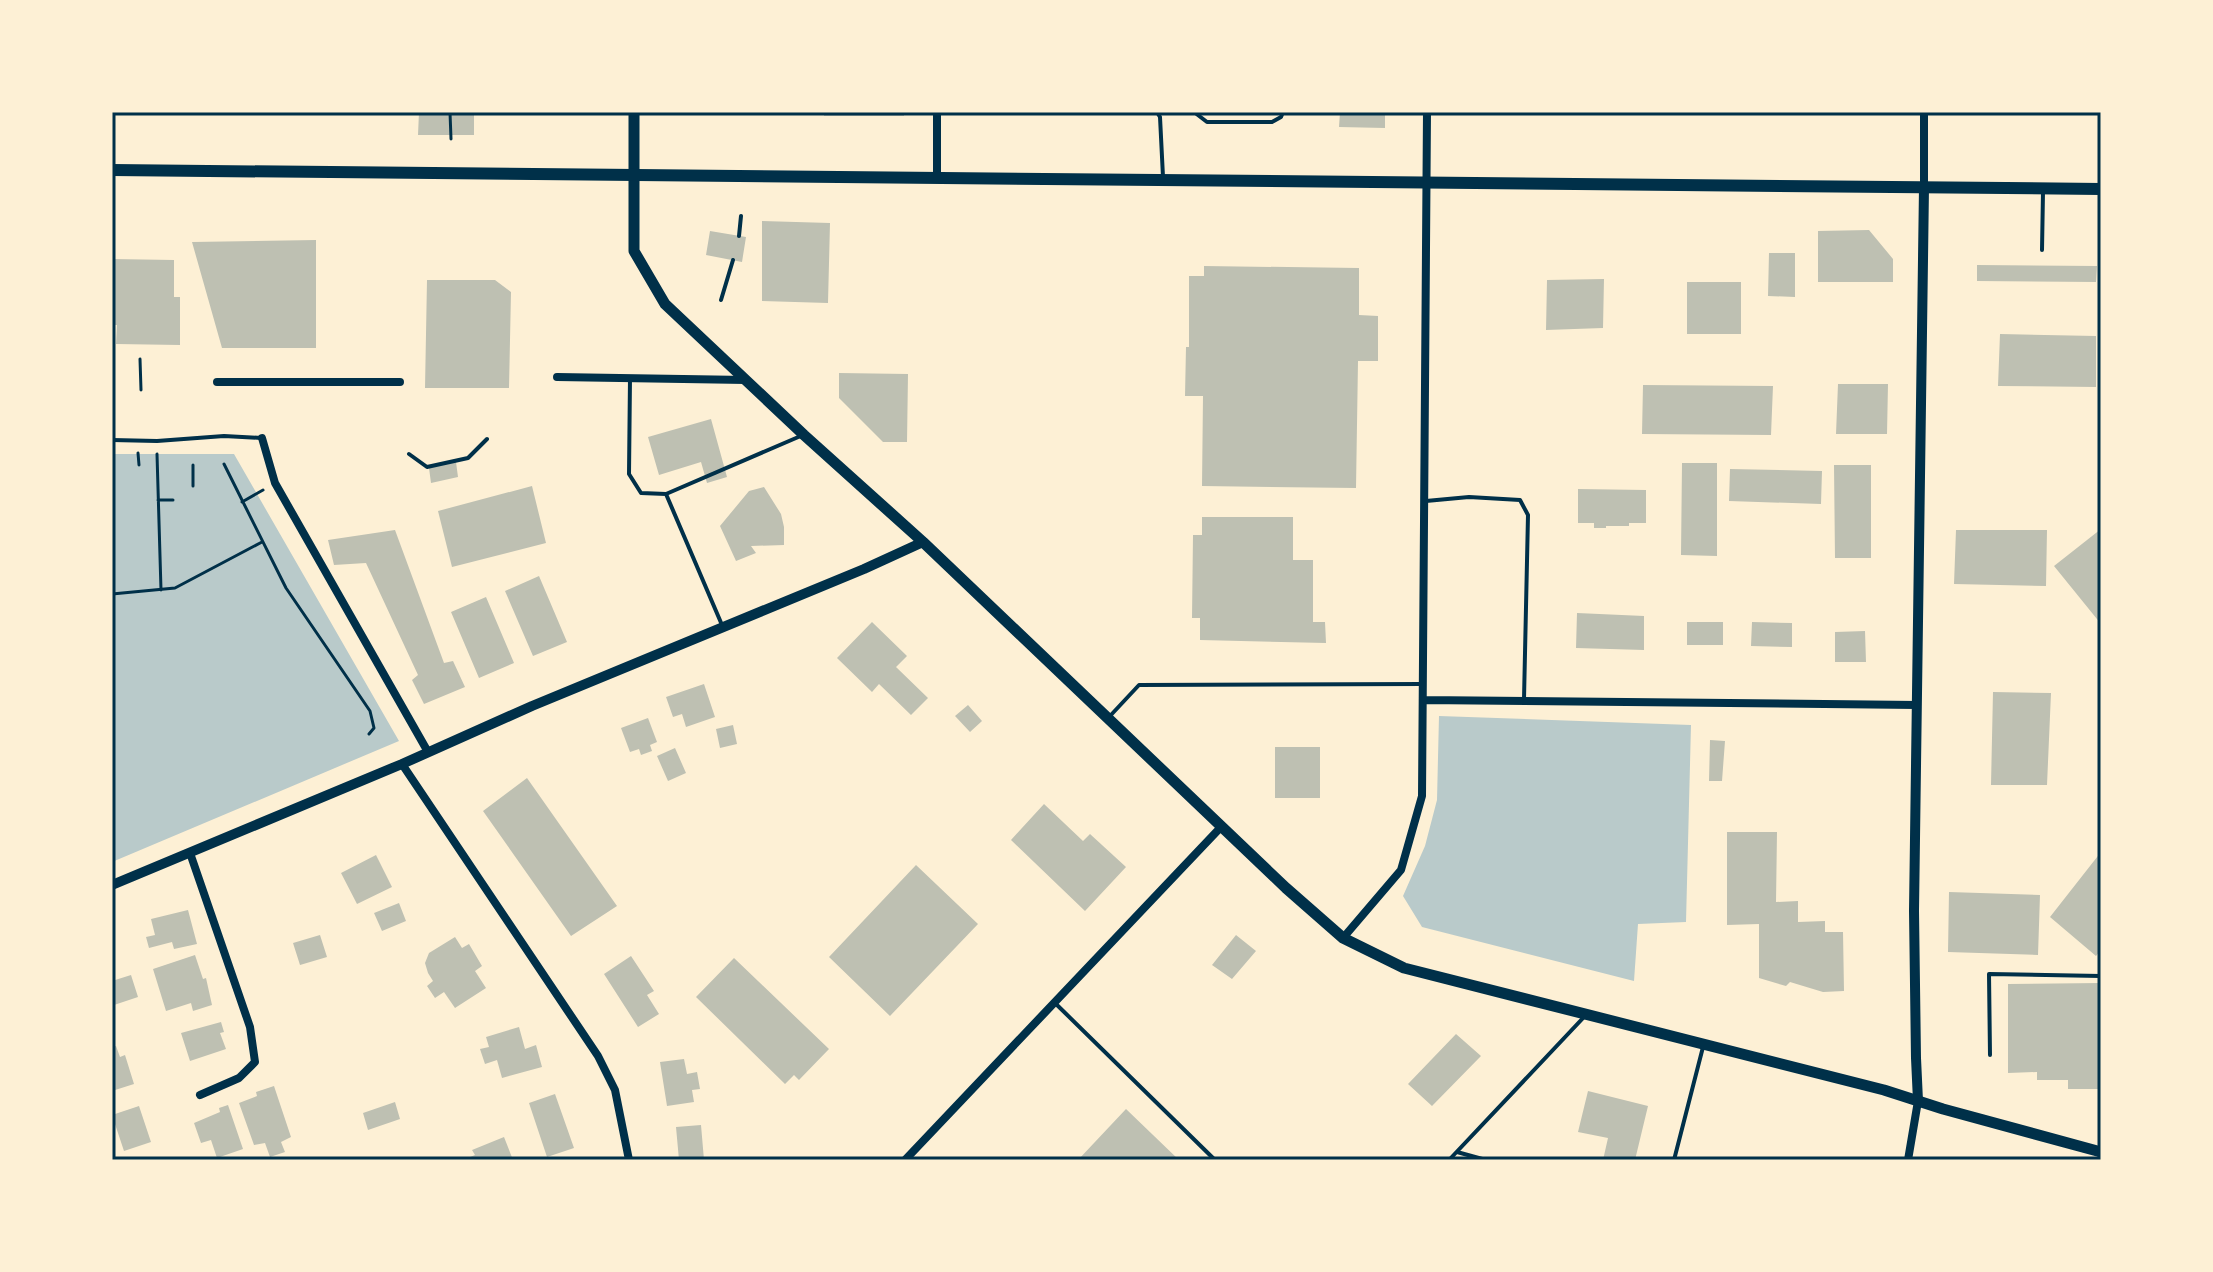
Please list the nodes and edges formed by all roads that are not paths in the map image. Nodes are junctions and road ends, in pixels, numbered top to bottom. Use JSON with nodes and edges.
{"nodes":[{"id":1,"x":634,"y":112,"type":"edge"},
{"id":2,"x":937,"y":112,"type":"edge"},
{"id":3,"x":1157,"y":112,"type":"edge"},
{"id":4,"x":1194,"y":112,"type":"edge"},
{"id":5,"x":1283,"y":112,"type":"edge"},
{"id":6,"x":1427,"y":112,"type":"edge"},
{"id":7,"x":1924,"y":112,"type":"edge"},
{"id":8,"x":112,"y":170,"type":"edge"},
{"id":9,"x":633,"y":175,"type":"junction"},
{"id":10,"x":937,"y":177,"type":"junction"},
{"id":11,"x":1163,"y":180,"type":"junction"},
{"id":12,"x":1426,"y":182,"type":"junction"},
{"id":13,"x":1924,"y":187,"type":"junction"},
{"id":14,"x":2043,"y":188,"type":"junction"},
{"id":15,"x":2101,"y":189,"type":"edge"},
{"id":16,"x":741,"y":216,"type":"dead end"},
{"id":17,"x":739,"y":236,"type":"dead end"},
{"id":18,"x":2042,"y":250,"type":"dead end"},
{"id":19,"x":733,"y":260,"type":"dead end"},
{"id":20,"x":721,"y":300,"type":"dead end"},
{"id":21,"x":557,"y":377,"type":"dead end"},
{"id":22,"x":630,"y":378,"type":"junction"},
{"id":23,"x":746,"y":380,"type":"junction"},
{"id":24,"x":217,"y":382,"type":"dead end"},
{"id":25,"x":400,"y":382,"type":"dead end"},
{"id":26,"x":804,"y":435,"type":"junction"},
{"id":27,"x":262,"y":438,"type":"joint"},
{"id":28,"x":487,"y":439,"type":"dead end"},
{"id":29,"x":112,"y":440,"type":"edge"},
{"id":30,"x":409,"y":454,"type":"dead end"},
{"id":31,"x":666,"y":494,"type":"junction"},
{"id":32,"x":1424,"y":502,"type":"junction"},
{"id":33,"x":923,"y":542,"type":"junction"},
{"id":34,"x":723,"y":628,"type":"junction"},
{"id":35,"x":1423,"y":684,"type":"junction"},
{"id":36,"x":1423,"y":700,"type":"junction"},
{"id":37,"x":1524,"y":701,"type":"junction"},
{"id":38,"x":1917,"y":705,"type":"junction"},
{"id":39,"x":1108,"y":718,"type":"junction"},
{"id":40,"x":428,"y":752,"type":"junction"},
{"id":41,"x":402,"y":764,"type":"junction"},
{"id":42,"x":1221,"y":827,"type":"junction"},
{"id":43,"x":190,"y":853,"type":"junction"},
{"id":44,"x":112,"y":885,"type":"edge"},
{"id":45,"x":1343,"y":938,"type":"junction"},
{"id":46,"x":2101,"y":976,"type":"edge"},
{"id":47,"x":1055,"y":1002,"type":"junction"},
{"id":48,"x":1586,"y":1015,"type":"junction"},
{"id":49,"x":1703,"y":1045,"type":"junction"},
{"id":50,"x":1990,"y":1055,"type":"dead end"},
{"id":51,"x":200,"y":1095,"type":"dead end"},
{"id":52,"x":1918,"y":1101,"type":"junction"},
{"id":53,"x":1457,"y":1152,"type":"junction"},
{"id":54,"x":2101,"y":1152,"type":"edge"},
{"id":55,"x":629,"y":1160,"type":"edge"},
{"id":56,"x":905,"y":1160,"type":"edge"},
{"id":57,"x":1215,"y":1160,"type":"edge"},
{"id":58,"x":1449,"y":1160,"type":"edge"},
{"id":59,"x":1486,"y":1160,"type":"edge"},
{"id":60,"x":1674,"y":1160,"type":"edge"},
{"id":61,"x":1908,"y":1160,"type":"edge"}],
"edges":[{"from":1,"to":9,"type":"main road"},
{"from":2,"to":10,"type":"street"},
{"from":3,"to":11,"type":"lane"},
{"from":4,"to":5,"type":"lane"},
{"from":6,"to":12,"type":"street"},
{"from":7,"to":13,"type":"street"},
{"from":8,"to":9,"type":"main road"},
{"from":9,"to":10,"type":"main road"},
{"from":9,"to":23,"type":"main road"},
{"from":10,"to":11,"type":"main road"},
{"from":11,"to":12,"type":"main road"},
{"from":12,"to":13,"type":"main road"},
{"from":12,"to":32,"type":"street"},
{"from":13,"to":14,"type":"main road"},
{"from":13,"to":38,"type":"street"},
{"from":14,"to":15,"type":"main road"},
{"from":14,"to":18,"type":"lane"},
{"from":16,"to":17,"type":"lane"},
{"from":19,"to":20,"type":"lane"},
{"from":21,"to":22,"type":"street"},
{"from":22,"to":23,"type":"street"},
{"from":22,"to":31,"type":"lane"},
{"from":23,"to":26,"type":"main road"},
{"from":24,"to":25,"type":"street"},
{"from":26,"to":31,"type":"lane"},
{"from":26,"to":33,"type":"main road"},
{"from":27,"to":29,"type":"lane"},
{"from":27,"to":40,"type":"street"},
{"from":28,"to":30,"type":"lane"},
{"from":31,"to":34,"type":"lane"},
{"from":32,"to":35,"type":"street"},
{"from":32,"to":37,"type":"lane"},
{"from":33,"to":34,"type":"street"},
{"from":33,"to":39,"type":"main road"},
{"from":34,"to":40,"type":"street"},
{"from":35,"to":36,"type":"street"},
{"from":35,"to":39,"type":"lane"},
{"from":36,"to":37,"type":"street"},
{"from":36,"to":45,"type":"street"},
{"from":37,"to":38,"type":"street"},
{"from":38,"to":52,"type":"street"},
{"from":39,"to":42,"type":"main road"},
{"from":40,"to":41,"type":"street"},
{"from":41,"to":43,"type":"street"},
{"from":41,"to":55,"type":"street"},
{"from":42,"to":45,"type":"main road"},
{"from":42,"to":47,"type":"street"},
{"from":43,"to":44,"type":"street"},
{"from":43,"to":51,"type":"street"},
{"from":45,"to":48,"type":"main road"},
{"from":46,"to":50,"type":"lane"},
{"from":47,"to":56,"type":"street"},
{"from":47,"to":57,"type":"lane"},
{"from":48,"to":49,"type":"main road"},
{"from":48,"to":53,"type":"lane"},
{"from":49,"to":52,"type":"main road"},
{"from":49,"to":60,"type":"lane"},
{"from":52,"to":54,"type":"main road"},
{"from":52,"to":61,"type":"street"},
{"from":53,"to":58,"type":"lane"},
{"from":53,"to":59,"type":"lane"}]}
